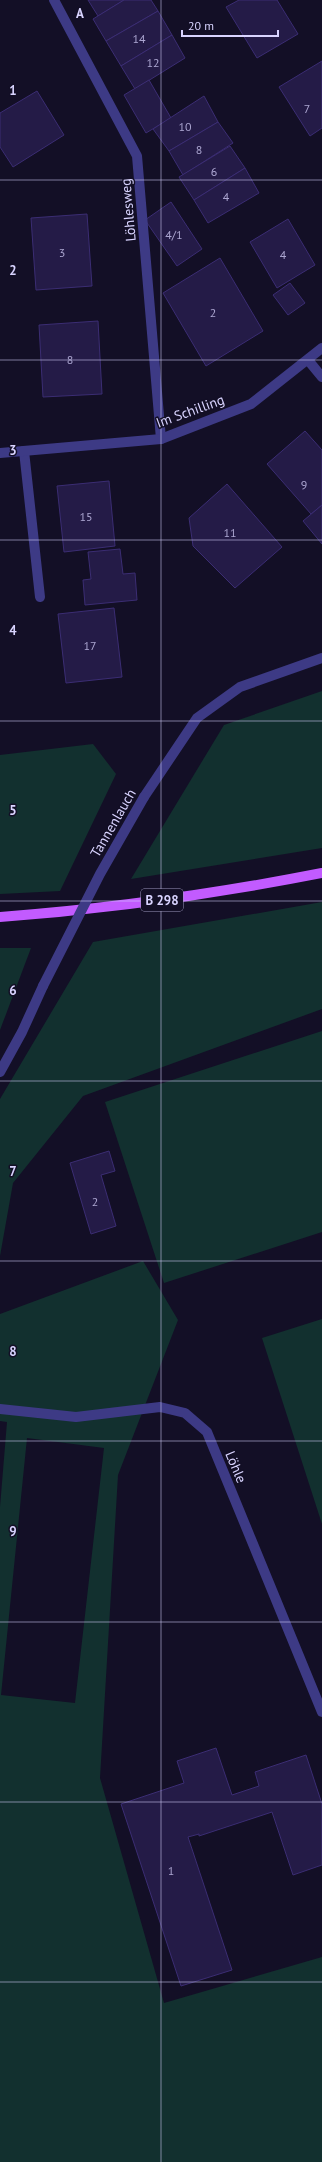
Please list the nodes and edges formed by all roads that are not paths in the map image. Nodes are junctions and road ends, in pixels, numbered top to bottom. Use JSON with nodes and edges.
{"nodes":[{"id":1,"x":54,"y":0,"type":"edge"},
{"id":2,"x":322,"y":348,"type":"edge"},
{"id":3,"x":308,"y":360,"type":"junction"},
{"id":4,"x":322,"y":377,"type":"edge"},
{"id":5,"x":161,"y":439,"type":"junction"},
{"id":6,"x":24,"y":451,"type":"junction"},
{"id":7,"x":0,"y":453,"type":"edge"},
{"id":8,"x":40,"y":597,"type":"dead end"},
{"id":9,"x":322,"y":658,"type":"edge"},
{"id":10,"x":322,"y":873,"type":"edge"},
{"id":11,"x":0,"y":917,"type":"edge"},
{"id":12,"x":0,"y":1072,"type":"edge"},
{"id":13,"x":0,"y":1409,"type":"edge"},
{"id":14,"x":322,"y":1712,"type":"edge"}],
"edges":[{"from":1,"to":5,"type":"street","name":"Löhlesweg"},
{"from":2,"to":3,"type":"street","name":"Im Schilling"},
{"from":3,"to":4,"type":"street"},
{"from":3,"to":5,"type":"street","name":"Im Schilling"},
{"from":5,"to":6,"type":"street","name":"Im Schilling"},
{"from":6,"to":7,"type":"street","name":"Im Schilling"},
{"from":6,"to":8,"type":"street"},
{"from":9,"to":12,"type":"street","name":"Tannenlauch","bridge":true},
{"from":10,"to":11,"type":"main road","number":"B 298"},
{"from":13,"to":14,"type":"street","name":"Löhle"}]}
